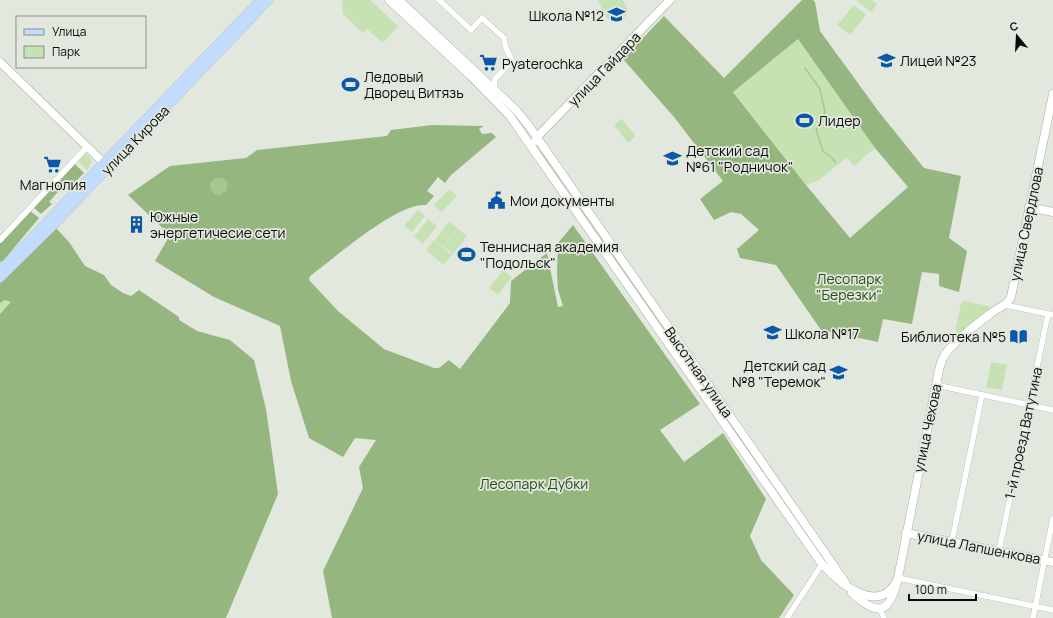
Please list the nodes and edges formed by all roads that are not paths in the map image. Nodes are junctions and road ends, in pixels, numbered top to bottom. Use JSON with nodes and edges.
{"nodes":[{"id":1,"x":260,"y":0,"type":"edge"},
{"id":2,"x":269,"y":0,"type":"edge"},
{"id":3,"x":389,"y":0,"type":"edge"},
{"id":4,"x":400,"y":0,"type":"edge"},
{"id":5,"x":439,"y":0,"type":"edge"},
{"id":6,"x":670,"y":0,"type":"edge"},
{"id":7,"x":410,"y":15,"type":"junction"},
{"id":8,"x":0,"y":62,"type":"edge"},
{"id":9,"x":476,"y":76,"type":"junction"},
{"id":10,"x":494,"y":89,"type":"junction"},
{"id":11,"x":1053,"y":94,"type":"edge"},
{"id":12,"x":524,"y":134,"type":"junction"},
{"id":13,"x":537,"y":137,"type":"junction"},
{"id":14,"x":87,"y":147,"type":"junction"},
{"id":15,"x":536,"y":150,"type":"junction"},
{"id":16,"x":107,"y":165,"type":"junction"},
{"id":17,"x":566,"y":187,"type":"junction"},
{"id":18,"x":1029,"y":207,"type":"junction"},
{"id":19,"x":1053,"y":212,"type":"edge"},
{"id":20,"x":0,"y":240,"type":"edge"},
{"id":21,"x":0,"y":270,"type":"edge"},
{"id":22,"x":0,"y":278,"type":"edge"},
{"id":23,"x":1005,"y":305,"type":"junction"},
{"id":24,"x":1050,"y":314,"type":"edge"},
{"id":25,"x":936,"y":385,"type":"junction"},
{"id":26,"x":982,"y":395,"type":"junction"},
{"id":27,"x":1029,"y":405,"type":"junction"},
{"id":28,"x":1053,"y":410,"type":"edge"},
{"id":29,"x":1053,"y":518,"type":"edge"},
{"id":30,"x":906,"y":533,"type":"junction"},
{"id":31,"x":952,"y":542,"type":"junction"},
{"id":32,"x":999,"y":551,"type":"junction"},
{"id":33,"x":1044,"y":560,"type":"junction"},
{"id":34,"x":825,"y":561,"type":"junction"},
{"id":35,"x":1053,"y":562,"type":"edge"},
{"id":36,"x":816,"y":572,"type":"junction"},
{"id":37,"x":829,"y":572,"type":"junction"},
{"id":38,"x":898,"y":578,"type":"junction"},
{"id":39,"x":844,"y":585,"type":"junction"},
{"id":40,"x":854,"y":591,"type":"junction"},
{"id":41,"x":1035,"y":607,"type":"junction"},
{"id":42,"x":880,"y":609,"type":"junction"},
{"id":43,"x":1053,"y":610,"type":"edge"},
{"id":44,"x":787,"y":618,"type":"edge"},
{"id":45,"x":884,"y":618,"type":"edge"},
{"id":46,"x":1033,"y":618,"type":"edge"}],
"edges":[{"from":1,"to":16,"type":"main road","name":"улица Кирова"},
{"from":2,"to":16,"type":"main road","name":"улица Кирова"},
{"from":3,"to":7,"type":"street","name":"Высотная улица"},
{"from":4,"to":7,"type":"street","name":"Высотная улица"},
{"from":5,"to":10,"type":"street"},
{"from":6,"to":13,"type":"street","name":"улица Гайдара"},
{"from":7,"to":9,"type":"street","name":"Высотная улица"},
{"from":8,"to":14,"type":"street"},
{"from":9,"to":10,"type":"street","name":"Высотная улица"},
{"from":9,"to":12,"type":"street","name":"Высотная улица"},
{"from":10,"to":13,"type":"street","name":"Высотная улица"},
{"from":11,"to":18,"type":"street","name":"улица Свердлова"},
{"from":12,"to":13,"type":"street"},
{"from":12,"to":15,"type":"street","name":"Высотная улица"},
{"from":13,"to":15,"type":"street"},
{"from":13,"to":17,"type":"street","name":"Высотная улица"},
{"from":14,"to":16,"type":"street"},
{"from":14,"to":20,"type":"street"},
{"from":15,"to":17,"type":"street","name":"Высотная улица"},
{"from":16,"to":21,"type":"main road","name":"улица Кирова"},
{"from":16,"to":22,"type":"main road","name":"улица Кирова"},
{"from":17,"to":34,"type":"street","name":"Высотная улица"},
{"from":18,"to":19,"type":"street"},
{"from":18,"to":23,"type":"street","name":"улица Свердлова"},
{"from":23,"to":24,"type":"street"},
{"from":23,"to":25,"type":"street","name":"улица Чехова"},
{"from":24,"to":27,"type":"street","name":"1-й проезд Ватутина"},
{"from":25,"to":26,"type":"street"},
{"from":25,"to":30,"type":"street","name":"улица Чехова"},
{"from":26,"to":27,"type":"street"},
{"from":26,"to":31,"type":"street"},
{"from":27,"to":28,"type":"street"},
{"from":27,"to":32,"type":"street","name":"1-й проезд Ватутина"},
{"from":29,"to":33,"type":"street"},
{"from":30,"to":31,"type":"street","name":"улица Лапшенкова"},
{"from":30,"to":38,"type":"street","name":"улица Чехова"},
{"from":31,"to":32,"type":"street","name":"улица Лапшенкова"},
{"from":32,"to":33,"type":"street","name":"улица Лапшенкова"},
{"from":33,"to":35,"type":"street","name":"улица Лапшенкова"},
{"from":33,"to":41,"type":"street"},
{"from":34,"to":36,"type":"street"},
{"from":34,"to":37,"type":"street","name":"Высотная улица"},
{"from":34,"to":40,"type":"street","name":"Высотная улица"},
{"from":36,"to":37,"type":"street"},
{"from":36,"to":44,"type":"street"},
{"from":37,"to":39,"type":"street","name":"Высотная улица"},
{"from":38,"to":40,"type":"street","name":"улица Чехова"},
{"from":38,"to":41,"type":"street"},
{"from":38,"to":42,"type":"street","name":"улица Чехова"},
{"from":39,"to":40,"type":"street","name":"Высотная улица"},
{"from":39,"to":42,"type":"street"},
{"from":41,"to":43,"type":"street"},
{"from":41,"to":46,"type":"street"},
{"from":42,"to":45,"type":"street"}]}
